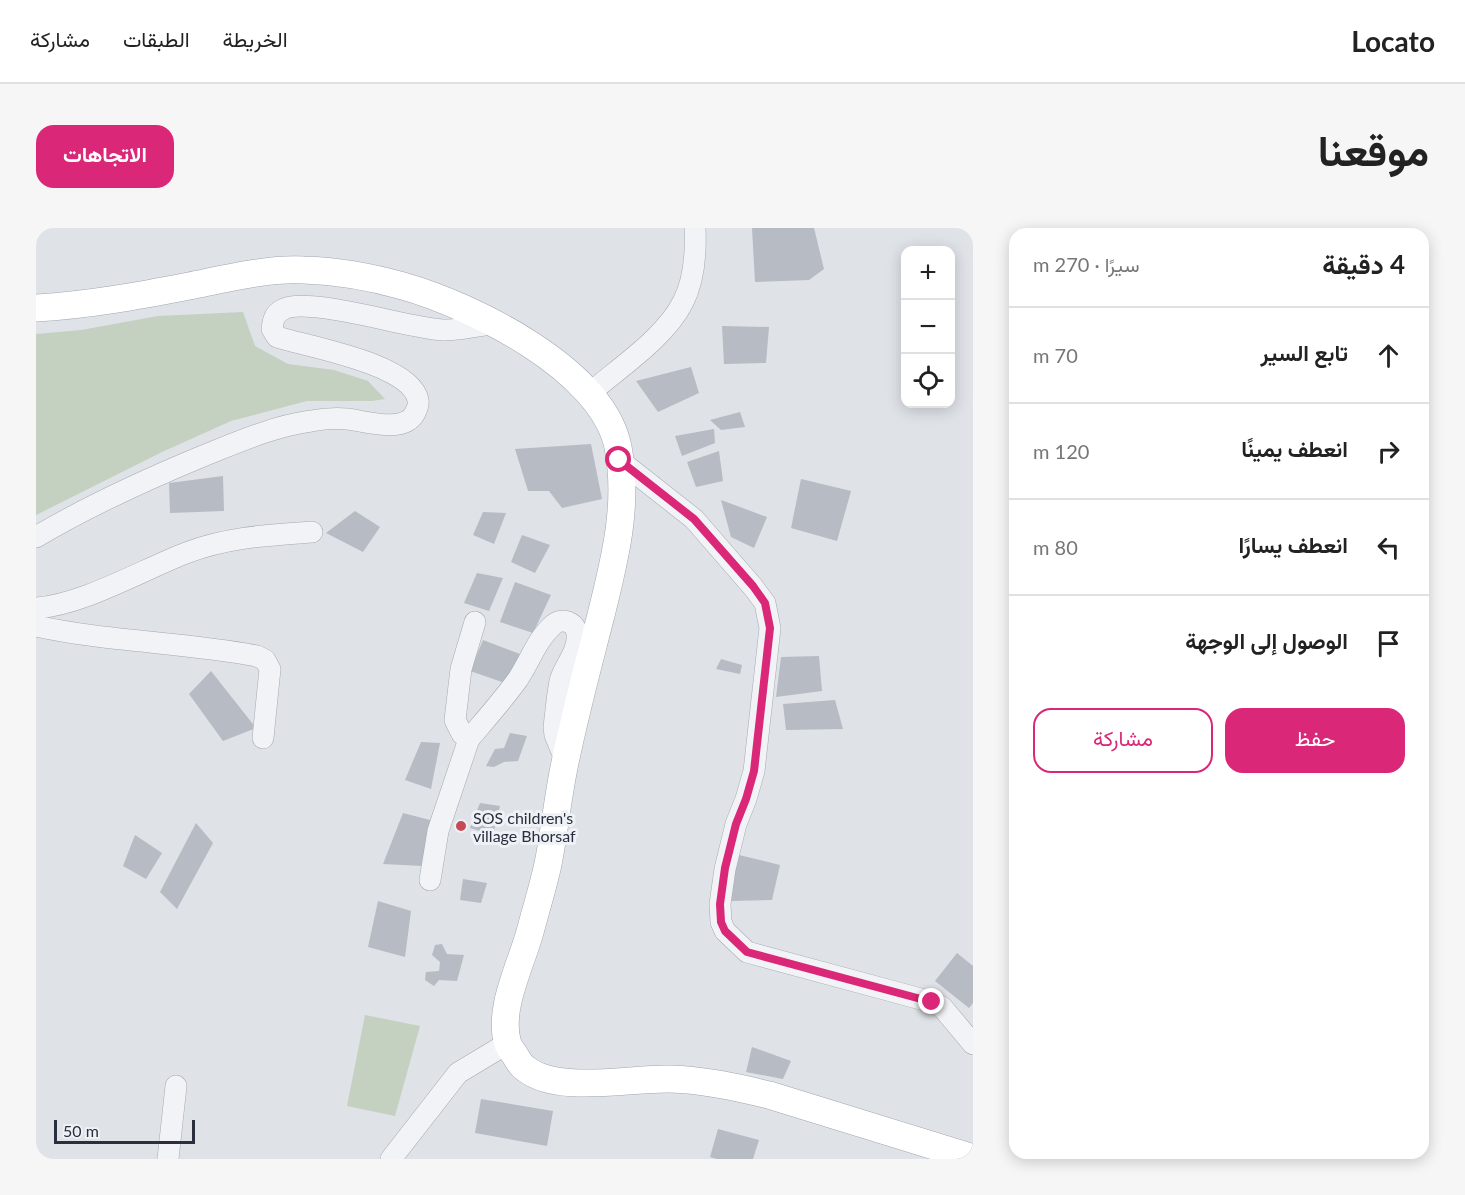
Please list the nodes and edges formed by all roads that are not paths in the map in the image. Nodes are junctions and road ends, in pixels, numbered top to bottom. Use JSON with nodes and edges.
{"nodes":[{"id":1,"x":695,"y":228,"type":"edge"},
{"id":2,"x":36,"y":308,"type":"edge"},
{"id":3,"x":495,"y":323,"type":"junction"},
{"id":4,"x":590,"y":393,"type":"junction"},
{"id":5,"x":619,"y":460,"type":"junction"},
{"id":6,"x":312,"y":532,"type":"dead end"},
{"id":7,"x":36,"y":537,"type":"edge"},
{"id":8,"x":36,"y":608,"type":"edge"},
{"id":9,"x":475,"y":622,"type":"dead end"},
{"id":10,"x":36,"y":627,"type":"edge"},
{"id":11,"x":263,"y":738,"type":"dead end"},
{"id":12,"x":468,"y":739,"type":"junction"},
{"id":13,"x":566,"y":759,"type":"junction"},
{"id":14,"x":430,"y":880,"type":"dead end"},
{"id":15,"x":508,"y":1043,"type":"junction"},
{"id":16,"x":973,"y":1044,"type":"edge"},
{"id":17,"x":176,"y":1086,"type":"dead end"},
{"id":18,"x":973,"y":1158,"type":"edge"},
{"id":19,"x":168,"y":1159,"type":"edge"},
{"id":20,"x":391,"y":1159,"type":"edge"}],
"edges":[{"from":1,"to":4,"type":"street"},
{"from":2,"to":3,"type":"main road"},
{"from":3,"to":4,"type":"main road"},
{"from":3,"to":7,"type":"street"},
{"from":4,"to":5,"type":"main road"},
{"from":5,"to":13,"type":"main road"},
{"from":5,"to":16,"type":"street"},
{"from":6,"to":8,"type":"street"},
{"from":9,"to":12,"type":"street"},
{"from":10,"to":11,"type":"street"},
{"from":12,"to":13,"type":"street"},
{"from":12,"to":14,"type":"street"},
{"from":13,"to":15,"type":"main road"},
{"from":15,"to":18,"type":"main road"},
{"from":15,"to":20,"type":"street"},
{"from":17,"to":19,"type":"street"}]}
